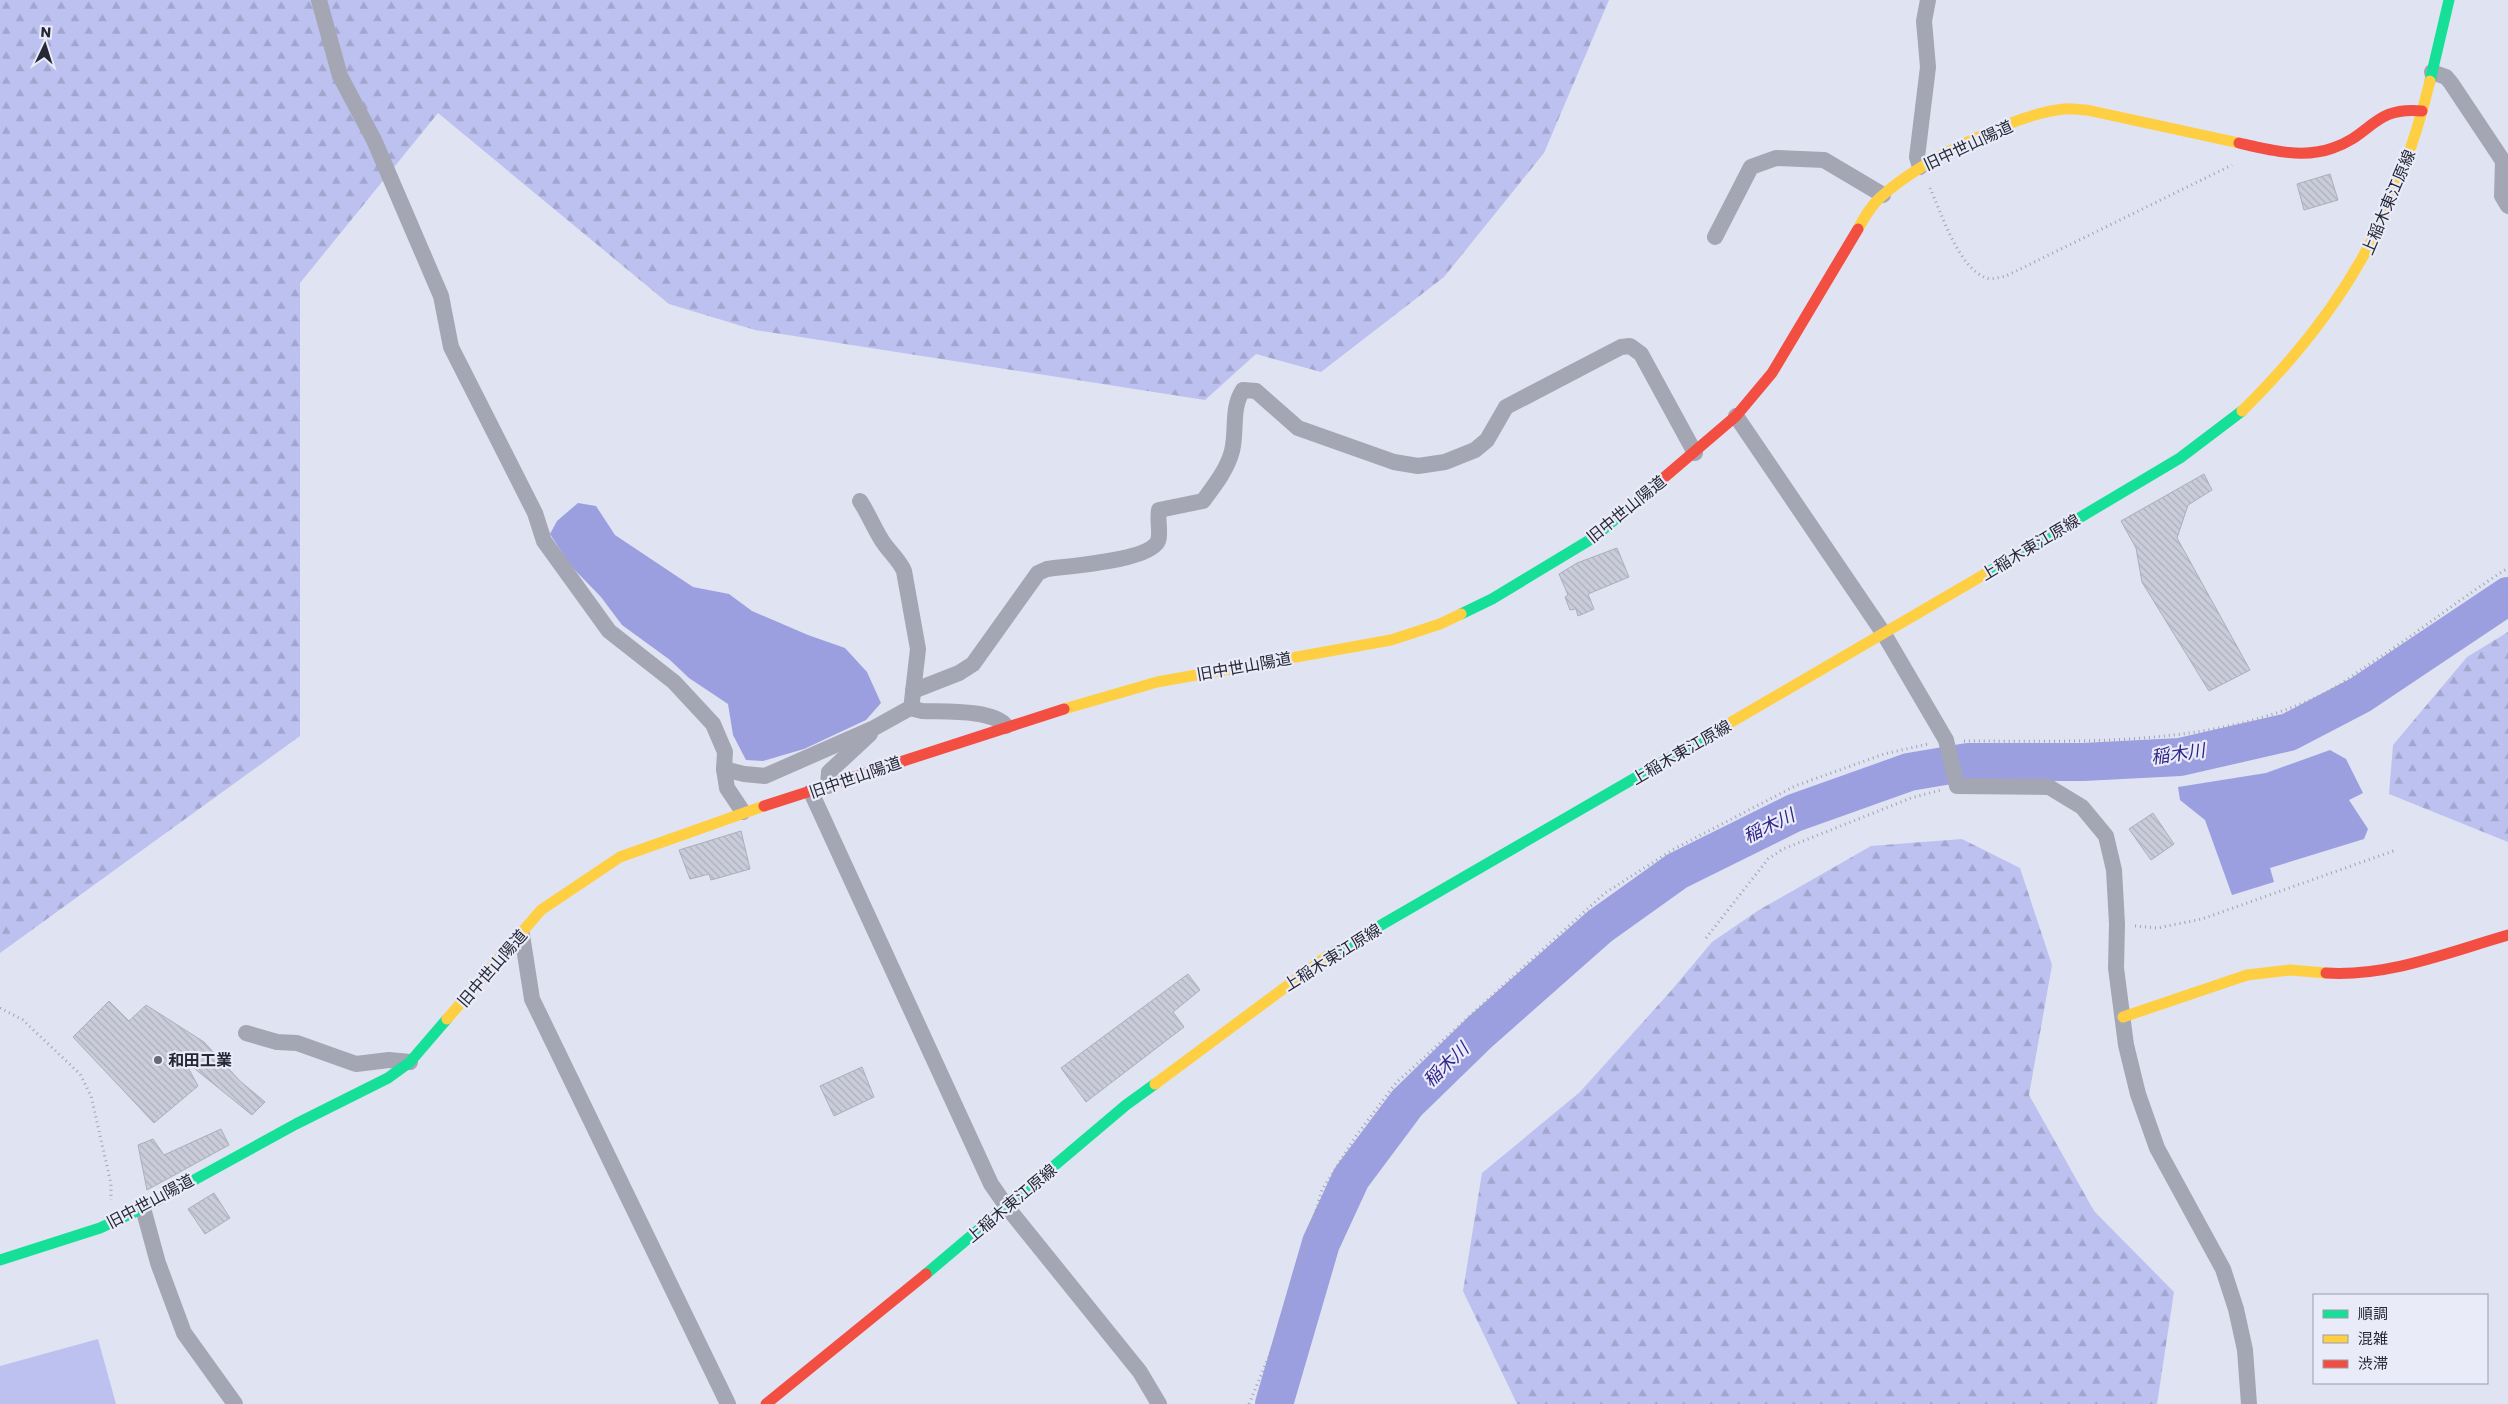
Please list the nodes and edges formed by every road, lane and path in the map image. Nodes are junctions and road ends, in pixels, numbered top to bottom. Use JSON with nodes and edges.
{"nodes":[{"id":1,"x":319,"y":0,"type":"edge"},
{"id":2,"x":1928,"y":0,"type":"edge"},
{"id":3,"x":2449,"y":0,"type":"edge"},
{"id":4,"x":2432,"y":72,"type":"junction"},
{"id":5,"x":2422,"y":111,"type":"junction"},
{"id":6,"x":2249,"y":145,"type":"junction"},
{"id":7,"x":1920,"y":167,"type":"junction"},
{"id":8,"x":1884,"y":195,"type":"junction"},
{"id":9,"x":2508,"y":206,"type":"edge"},
{"id":10,"x":1715,"y":237,"type":"dead end"},
{"id":11,"x":1736,"y":416,"type":"junction"},
{"id":12,"x":1695,"y":453,"type":"junction"},
{"id":13,"x":860,"y":501,"type":"dead end"},
{"id":14,"x":2508,"y":568,"type":"edge"},
{"id":15,"x":1884,"y":634,"type":"junction"},
{"id":16,"x":913,"y":691,"type":"junction"},
{"id":17,"x":910,"y":708,"type":"junction"},
{"id":18,"x":1006,"y":726,"type":"junction"},
{"id":19,"x":874,"y":728,"type":"junction"},
{"id":20,"x":1946,"y":743,"type":"junction"},
{"id":21,"x":724,"y":768,"type":"junction"},
{"id":22,"x":1956,"y":783,"type":"junction"},
{"id":23,"x":828,"y":786,"type":"junction"},
{"id":24,"x":810,"y":792,"type":"junction"},
{"id":25,"x":743,"y":812,"type":"junction"},
{"id":26,"x":2396,"y":850,"type":"dead end"},
{"id":27,"x":2117,"y":924,"type":"junction"},
{"id":28,"x":2508,"y":934,"type":"edge"},
{"id":29,"x":522,"y":935,"type":"junction"},
{"id":30,"x":1706,"y":938,"type":"dead end"},
{"id":31,"x":0,"y":1008,"type":"edge"},
{"id":32,"x":2123,"y":1017,"type":"junction"},
{"id":33,"x":246,"y":1033,"type":"dead end"},
{"id":34,"x":410,"y":1062,"type":"junction"},
{"id":35,"x":1007,"y":1207,"type":"junction"},
{"id":36,"x":143,"y":1208,"type":"junction"},
{"id":37,"x":100,"y":1228,"type":"junction"},
{"id":38,"x":0,"y":1260,"type":"edge"},
{"id":39,"x":236,"y":1404,"type":"edge"},
{"id":40,"x":728,"y":1404,"type":"edge"},
{"id":41,"x":766,"y":1404,"type":"edge"},
{"id":42,"x":1159,"y":1404,"type":"edge"},
{"id":43,"x":1249,"y":1404,"type":"edge"},
{"id":44,"x":2248,"y":1404,"type":"edge"}],
"edges":[{"from":1,"to":21,"type":"street"},
{"from":2,"to":7,"type":"street"},
{"from":3,"to":4,"type":"street","name":"上稲木東江原線"},
{"from":4,"to":5,"type":"street","name":"上稲木東江原線"},
{"from":4,"to":9,"type":"street"},
{"from":5,"to":6,"type":"street","name":"旧中世山陽道"},
{"from":5,"to":15,"type":"street","name":"上稲木東江原線"},
{"from":6,"to":7,"type":"street","name":"旧中世山陽道"},
{"from":6,"to":7,"type":"path"},
{"from":7,"to":8,"type":"street","name":"旧中世山陽道"},
{"from":8,"to":10,"type":"street"},
{"from":8,"to":11,"type":"street","name":"旧中世山陽道"},
{"from":11,"to":12,"type":"street","name":"旧中世山陽道"},
{"from":11,"to":15,"type":"street"},
{"from":12,"to":16,"type":"street"},
{"from":12,"to":18,"type":"street","name":"旧中世山陽道"},
{"from":13,"to":16,"type":"street"},
{"from":14,"to":20,"type":"path"},
{"from":15,"to":20,"type":"street"},
{"from":15,"to":35,"type":"street","name":"上稲木東江原線"},
{"from":16,"to":17,"type":"street"},
{"from":17,"to":18,"type":"street"},
{"from":17,"to":19,"type":"street"},
{"from":18,"to":23,"type":"street","name":"旧中世山陽道"},
{"from":19,"to":21,"type":"street"},
{"from":19,"to":23,"type":"street"},
{"from":20,"to":22,"type":"street"},
{"from":20,"to":43,"type":"path"},
{"from":21,"to":25,"type":"street"},
{"from":22,"to":27,"type":"street"},
{"from":22,"to":30,"type":"path"},
{"from":23,"to":24,"type":"street","name":"旧中世山陽道"},
{"from":24,"to":25,"type":"street","name":"旧中世山陽道"},
{"from":24,"to":35,"type":"street"},
{"from":25,"to":29,"type":"street","name":"旧中世山陽道"},
{"from":26,"to":27,"type":"path"},
{"from":27,"to":32,"type":"street"},
{"from":28,"to":32,"type":"street"},
{"from":29,"to":34,"type":"street","name":"旧中世山陽道"},
{"from":29,"to":40,"type":"street"},
{"from":31,"to":37,"type":"path"},
{"from":32,"to":44,"type":"street"},
{"from":33,"to":34,"type":"street"},
{"from":34,"to":36,"type":"street","name":"旧中世山陽道"},
{"from":35,"to":41,"type":"street","name":"上稲木東江原線"},
{"from":35,"to":42,"type":"street"},
{"from":36,"to":37,"type":"street","name":"旧中世山陽道"},
{"from":36,"to":39,"type":"street"},
{"from":37,"to":38,"type":"street","name":"旧中世山陽道"}]}
